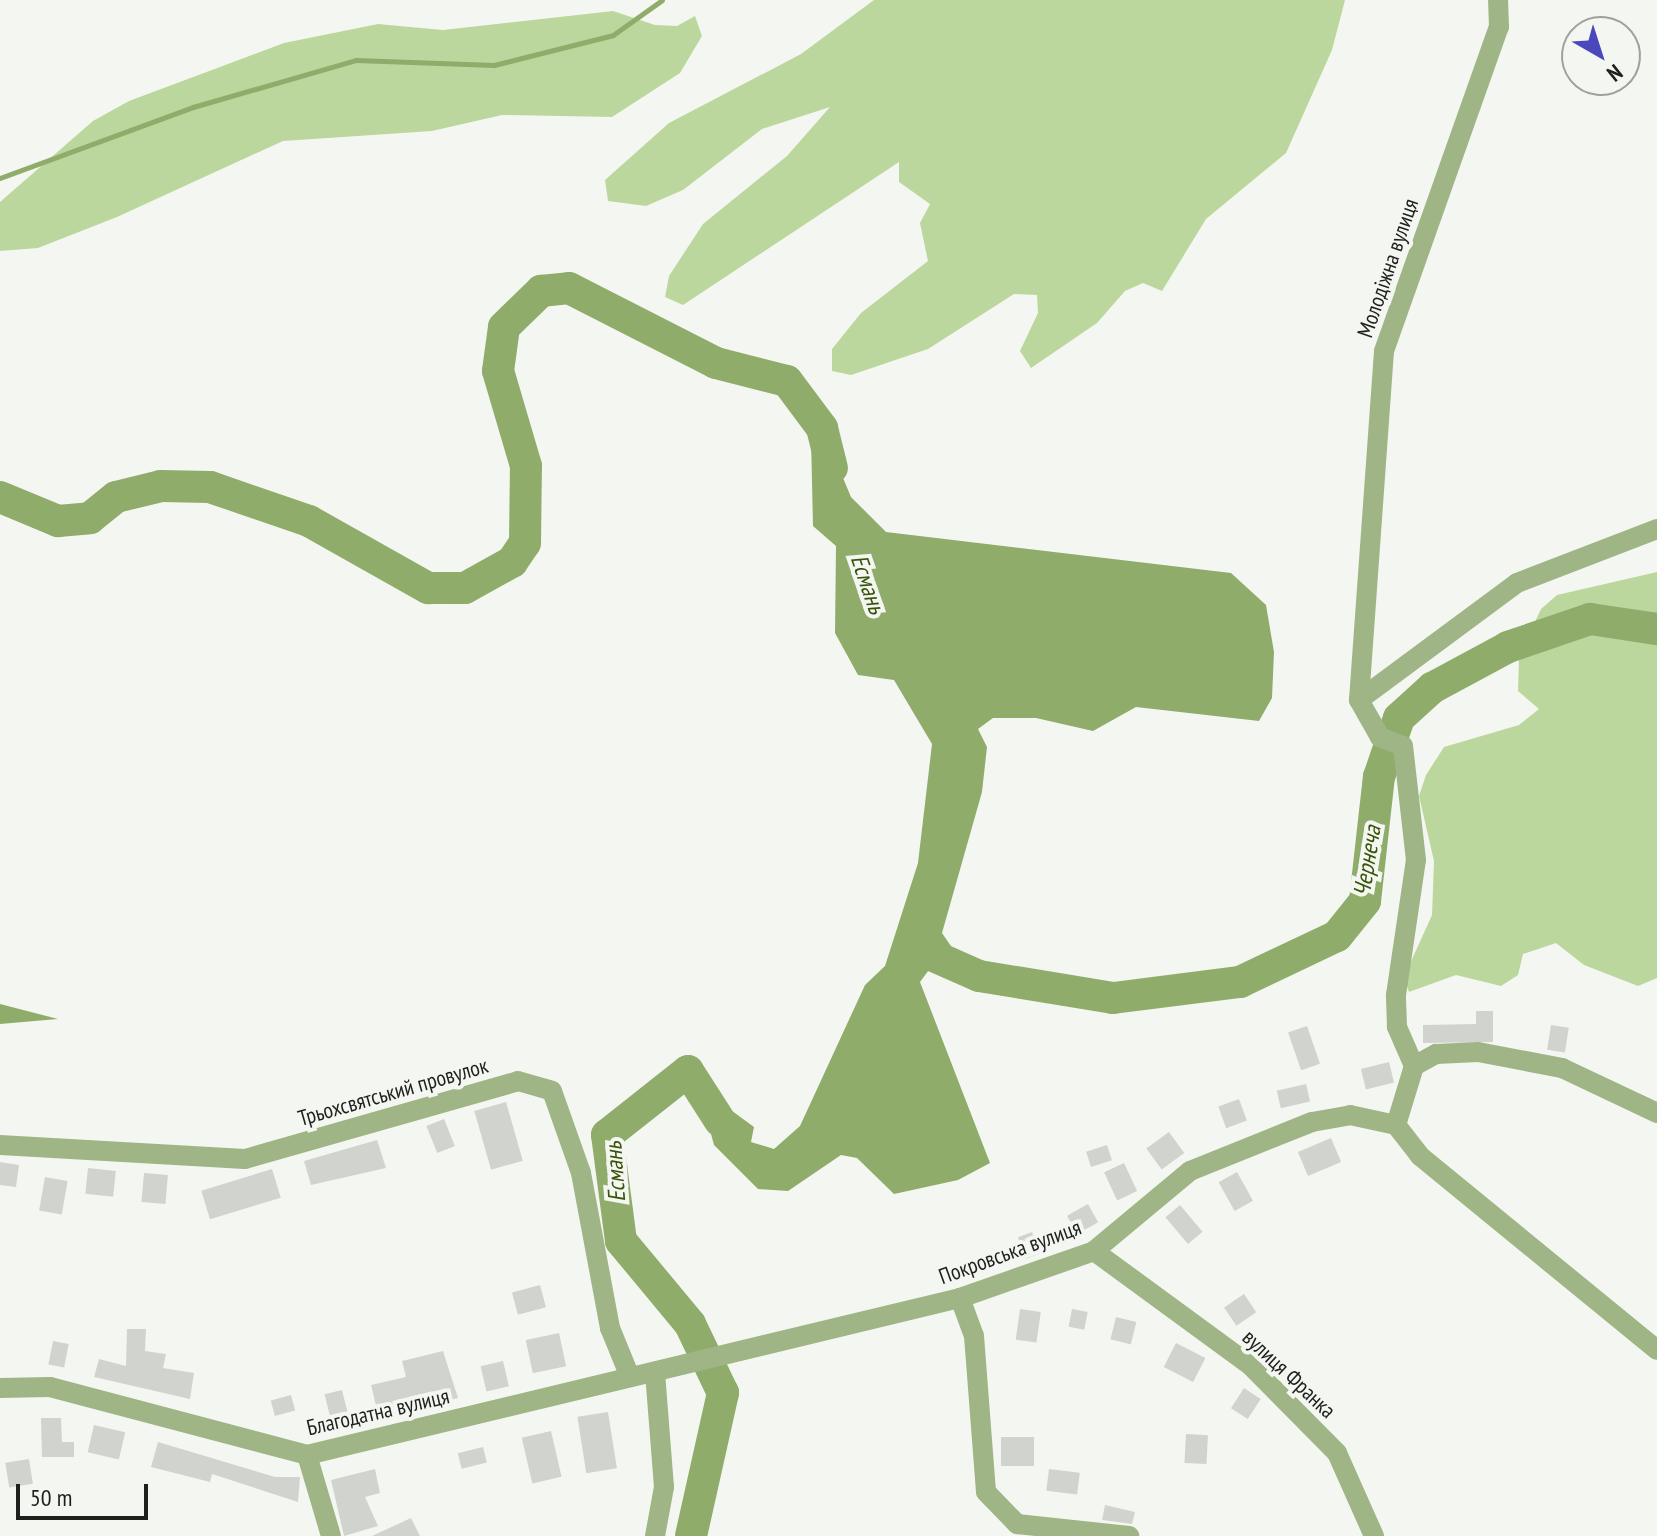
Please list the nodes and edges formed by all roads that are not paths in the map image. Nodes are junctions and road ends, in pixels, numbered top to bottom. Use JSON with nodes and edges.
{"nodes":[{"id":1,"x":1498,"y":0,"type":"edge"},
{"id":2,"x":1657,"y":529,"type":"edge"},
{"id":3,"x":1359,"y":700,"type":"junction"},
{"id":4,"x":1414,"y":1066,"type":"junction"},
{"id":5,"x":1657,"y":1113,"type":"edge"},
{"id":6,"x":1396,"y":1125,"type":"junction"},
{"id":7,"x":0,"y":1145,"type":"edge"},
{"id":8,"x":1094,"y":1251,"type":"junction"},
{"id":9,"x":960,"y":1298,"type":"junction"},
{"id":10,"x":1657,"y":1350,"type":"edge"},
{"id":11,"x":664,"y":1370,"type":"junction"},
{"id":12,"x":630,"y":1377,"type":"junction"},
{"id":13,"x":0,"y":1388,"type":"edge"},
{"id":14,"x":307,"y":1455,"type":"junction"},
{"id":15,"x":331,"y":1536,"type":"edge"},
{"id":16,"x":655,"y":1536,"type":"edge"},
{"id":17,"x":1127,"y":1536,"type":"edge"},
{"id":18,"x":1374,"y":1536,"type":"edge"}],
"edges":[{"from":1,"to":3,"type":"street","name":"Молодіжна вулиця"},
{"from":2,"to":3,"type":"street"},
{"from":3,"to":4,"type":"street"},
{"from":4,"to":5,"type":"street"},
{"from":4,"to":6,"type":"street"},
{"from":6,"to":8,"type":"street","name":"Покровська вулиця"},
{"from":6,"to":10,"type":"street"},
{"from":7,"to":12,"type":"street","name":"Трьохсвятський провулок"},
{"from":8,"to":9,"type":"street","name":"Покровська вулиця"},
{"from":8,"to":18,"type":"street","name":"вулиця Франка"},
{"from":9,"to":11,"type":"street","name":"Покровська вулиця"},
{"from":9,"to":17,"type":"street"},
{"from":11,"to":12,"type":"street","name":"Благодатна вулиця"},
{"from":11,"to":16,"type":"street"},
{"from":12,"to":14,"type":"street","name":"Благодатна вулиця"},
{"from":13,"to":14,"type":"street","name":"Благодатна вулиця"},
{"from":14,"to":15,"type":"street"}]}
